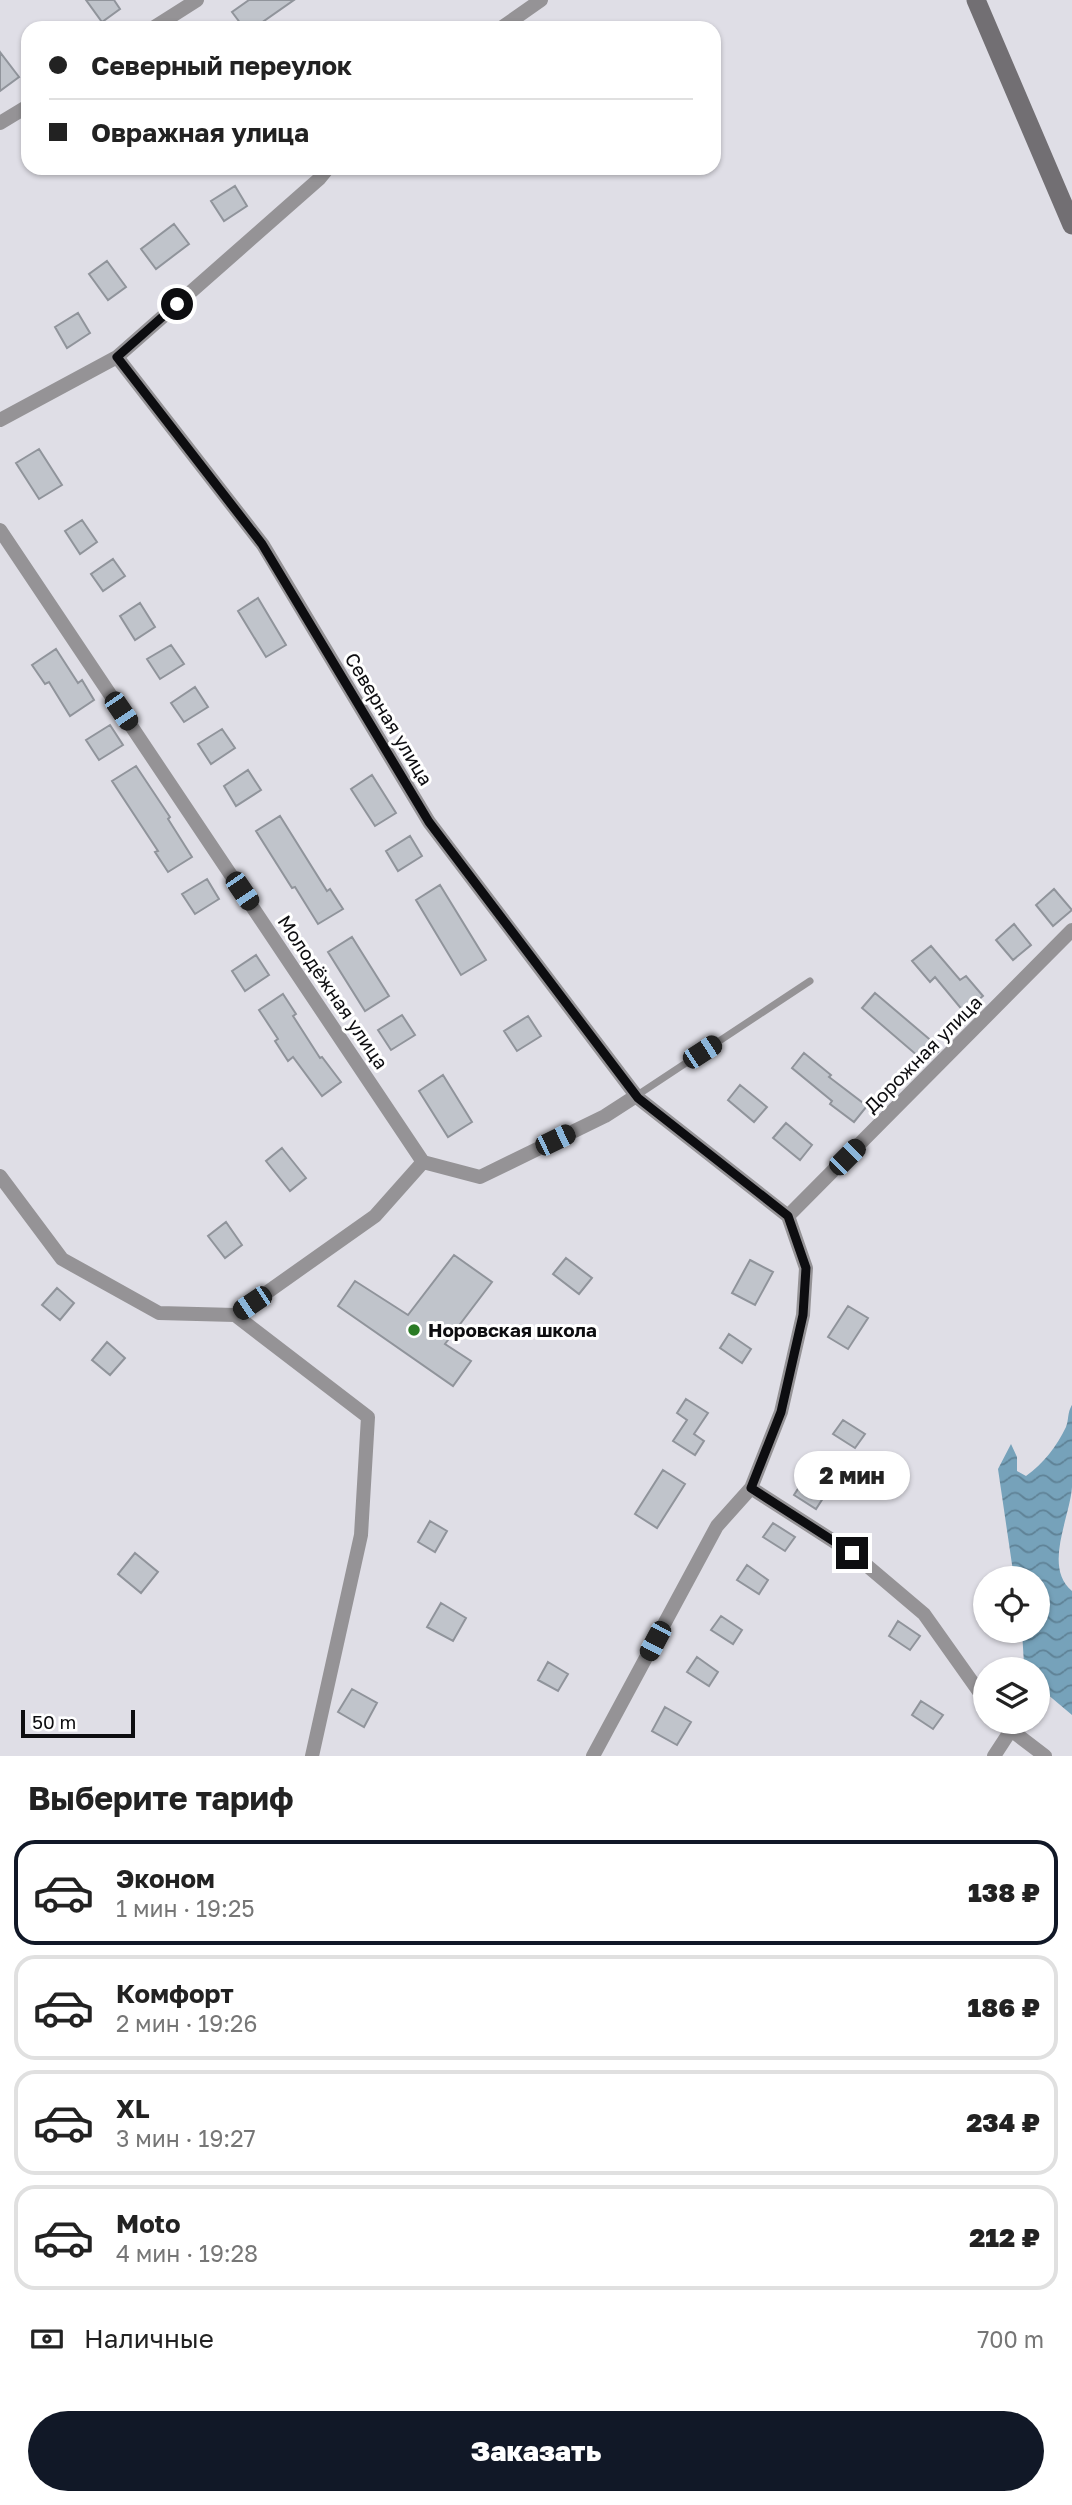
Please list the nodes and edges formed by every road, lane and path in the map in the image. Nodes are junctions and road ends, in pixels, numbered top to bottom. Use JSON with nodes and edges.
{"nodes":[{"id":1,"x":197,"y":0,"type":"edge"},
{"id":2,"x":541,"y":0,"type":"edge"},
{"id":3,"x":975,"y":0,"type":"edge"},
{"id":4,"x":163,"y":21,"type":"edge"},
{"id":5,"x":511,"y":21,"type":"edge"},
{"id":6,"x":21,"y":110,"type":"edge"},
{"id":7,"x":0,"y":123,"type":"edge"},
{"id":8,"x":322,"y":175,"type":"edge"},
{"id":9,"x":1072,"y":225,"type":"edge"},
{"id":10,"x":117,"y":357,"type":"junction"},
{"id":11,"x":0,"y":420,"type":"edge"},
{"id":12,"x":0,"y":530,"type":"edge"},
{"id":13,"x":1072,"y":930,"type":"edge"},
{"id":14,"x":810,"y":981,"type":"dead end"},
{"id":15,"x":636,"y":1096,"type":"junction"},
{"id":16,"x":423,"y":1162,"type":"junction"},
{"id":17,"x":0,"y":1176,"type":"edge"},
{"id":18,"x":788,"y":1216,"type":"junction"},
{"id":19,"x":235,"y":1315,"type":"junction"},
{"id":20,"x":751,"y":1488,"type":"junction"},
{"id":21,"x":973,"y":1683,"type":"edge"},
{"id":22,"x":1004,"y":1734,"type":"edge"},
{"id":23,"x":1018,"y":1734,"type":"edge"},
{"id":24,"x":312,"y":1756,"type":"edge"},
{"id":25,"x":593,"y":1756,"type":"edge"},
{"id":26,"x":994,"y":1756,"type":"edge"},
{"id":27,"x":1045,"y":1756,"type":"edge"}],
"edges":[{"from":1,"to":4,"type":"street"},
{"from":2,"to":5,"type":"street"},
{"from":3,"to":9,"type":"main road"},
{"from":6,"to":7,"type":"street"},
{"from":8,"to":10,"type":"street"},
{"from":10,"to":11,"type":"street"},
{"from":10,"to":15,"type":"street","name":"Северная улица"},
{"from":12,"to":16,"type":"street","name":"Молодёжная улица"},
{"from":13,"to":18,"type":"street","name":"Дорожная улица"},
{"from":14,"to":15,"type":"lane"},
{"from":15,"to":16,"type":"street"},
{"from":15,"to":18,"type":"street"},
{"from":16,"to":19,"type":"street"},
{"from":17,"to":19,"type":"street"},
{"from":18,"to":20,"type":"street"},
{"from":19,"to":24,"type":"street"},
{"from":20,"to":21,"type":"street"},
{"from":20,"to":25,"type":"street"},
{"from":22,"to":26,"type":"street"},
{"from":23,"to":27,"type":"street"}]}
